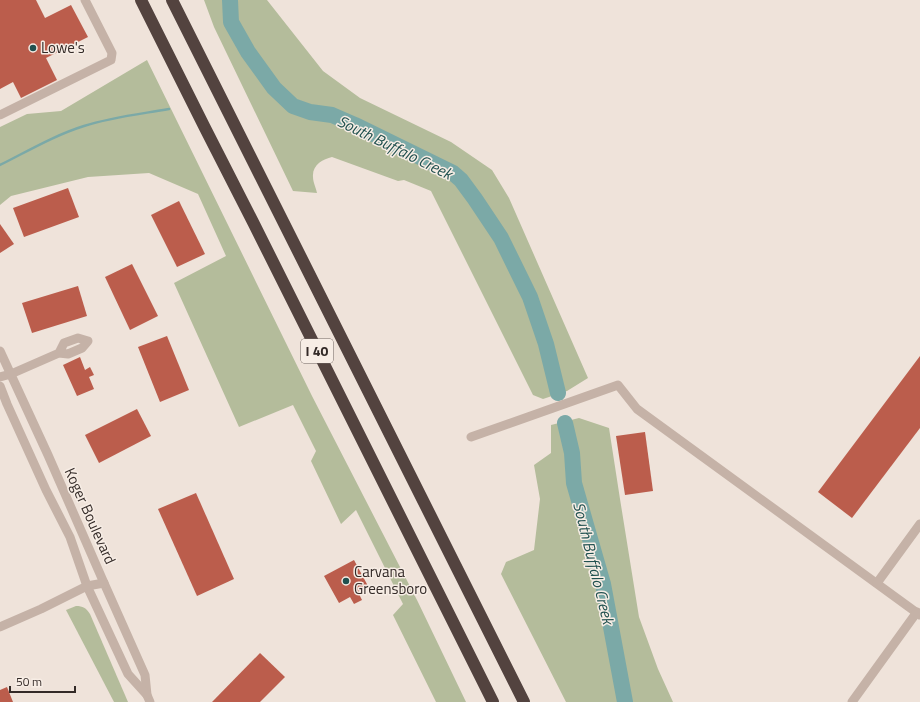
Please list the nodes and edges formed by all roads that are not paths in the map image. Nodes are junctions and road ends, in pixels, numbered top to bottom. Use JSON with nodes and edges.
{"nodes":[{"id":1,"x":85,"y":0,"type":"edge"},
{"id":2,"x":141,"y":0,"type":"edge"},
{"id":3,"x":172,"y":0,"type":"edge"},
{"id":4,"x":0,"y":115,"type":"edge"},
{"id":5,"x":0,"y":351,"type":"edge"},
{"id":6,"x":59,"y":353,"type":"dead end"},
{"id":7,"x":11,"y":374,"type":"junction"},
{"id":8,"x":0,"y":377,"type":"edge"},
{"id":9,"x":0,"y":386,"type":"edge"},
{"id":10,"x":471,"y":437,"type":"dead end"},
{"id":11,"x":920,"y":524,"type":"edge"},
{"id":12,"x":104,"y":583,"type":"junction"},
{"id":13,"x":877,"y":583,"type":"junction"},
{"id":14,"x":87,"y":586,"type":"junction"},
{"id":15,"x":919,"y":614,"type":"edge"},
{"id":16,"x":0,"y":627,"type":"edge"},
{"id":17,"x":149,"y":699,"type":"edge"},
{"id":18,"x":493,"y":702,"type":"edge"},
{"id":19,"x":524,"y":702,"type":"edge"},
{"id":20,"x":852,"y":702,"type":"edge"}],
"edges":[{"from":1,"to":4,"type":"street"},
{"from":2,"to":18,"type":"highway","number":"I 40"},
{"from":3,"to":19,"type":"highway","number":"I 40"},
{"from":5,"to":7,"type":"street","name":"Koger Boulevard"},
{"from":6,"to":7,"type":"street"},
{"from":7,"to":8,"type":"street"},
{"from":7,"to":12,"type":"street","name":"Koger Boulevard"},
{"from":9,"to":14,"type":"street","name":"Koger Boulevard"},
{"from":10,"to":13,"type":"street"},
{"from":11,"to":13,"type":"street"},
{"from":12,"to":14,"type":"street"},
{"from":12,"to":17,"type":"street","name":"Koger Boulevard"},
{"from":13,"to":15,"type":"street"},
{"from":14,"to":16,"type":"street"},
{"from":14,"to":17,"type":"street","name":"Koger Boulevard"},
{"from":15,"to":20,"type":"street"}]}
